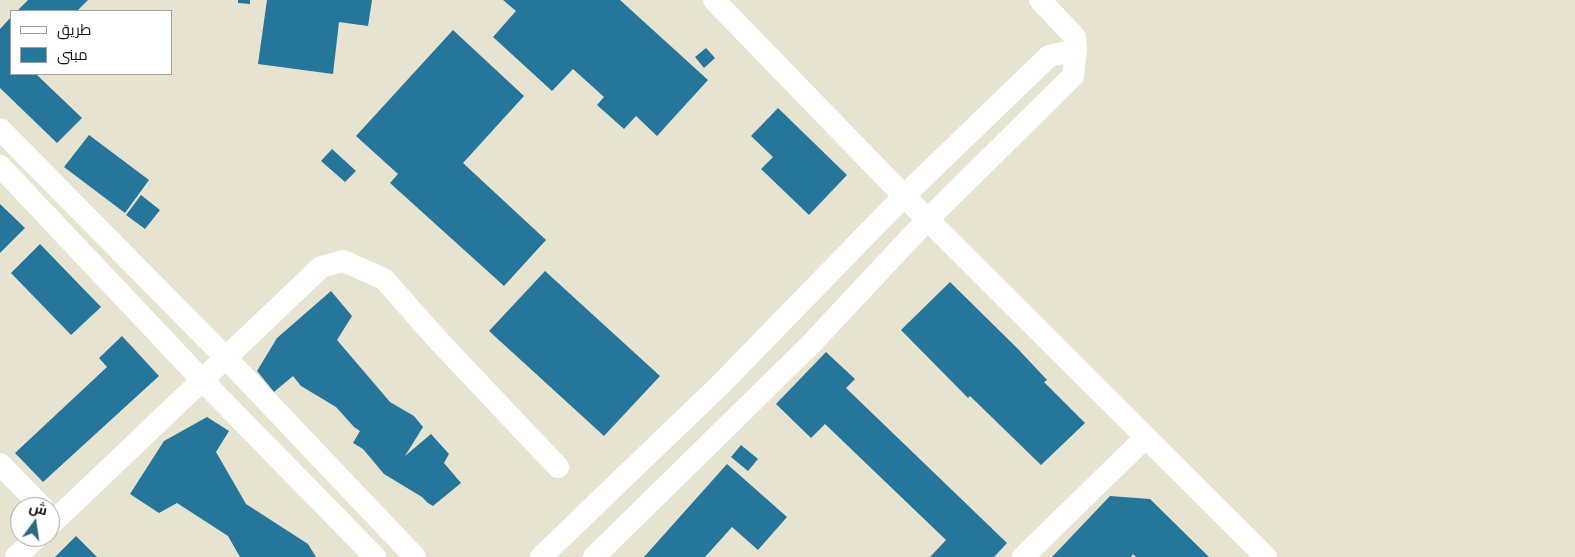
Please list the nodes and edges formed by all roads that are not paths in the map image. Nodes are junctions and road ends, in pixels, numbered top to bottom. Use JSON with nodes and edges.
{"nodes":[{"id":1,"x":714,"y":0,"type":"edge"},
{"id":2,"x":1040,"y":0,"type":"edge"},
{"id":3,"x":1076,"y":50,"type":"junction"},
{"id":4,"x":0,"y":129,"type":"edge"},
{"id":5,"x":0,"y":166,"type":"edge"},
{"id":6,"x":904,"y":196,"type":"junction"},
{"id":7,"x":928,"y":220,"type":"junction"},
{"id":8,"x":226,"y":358,"type":"junction"},
{"id":9,"x":202,"y":380,"type":"junction"},
{"id":10,"x":1145,"y":438,"type":"junction"},
{"id":11,"x":0,"y":464,"type":"edge"},
{"id":12,"x":558,"y":467,"type":"dead end"},
{"id":13,"x":31,"y":497,"type":"edge"},
{"id":14,"x":60,"y":507,"type":"edge"},
{"id":15,"x":27,"y":547,"type":"edge"},
{"id":16,"x":16,"y":557,"type":"edge"},
{"id":17,"x":375,"y":557,"type":"edge"},
{"id":18,"x":415,"y":557,"type":"edge"},
{"id":19,"x":541,"y":557,"type":"edge"},
{"id":20,"x":594,"y":557,"type":"edge"},
{"id":21,"x":1023,"y":557,"type":"edge"},
{"id":22,"x":1266,"y":557,"type":"edge"}],
"edges":[{"from":1,"to":6,"type":"street"},
{"from":2,"to":3,"type":"street"},
{"from":3,"to":6,"type":"street"},
{"from":3,"to":7,"type":"street"},
{"from":4,"to":8,"type":"street"},
{"from":5,"to":9,"type":"street"},
{"from":6,"to":7,"type":"street"},
{"from":6,"to":19,"type":"street"},
{"from":7,"to":10,"type":"street"},
{"from":7,"to":20,"type":"street"},
{"from":8,"to":9,"type":"street"},
{"from":8,"to":12,"type":"street"},
{"from":8,"to":18,"type":"street"},
{"from":9,"to":14,"type":"street"},
{"from":9,"to":17,"type":"street"},
{"from":10,"to":21,"type":"street"},
{"from":10,"to":22,"type":"street"},
{"from":11,"to":13,"type":"street"},
{"from":15,"to":16,"type":"street"}]}
